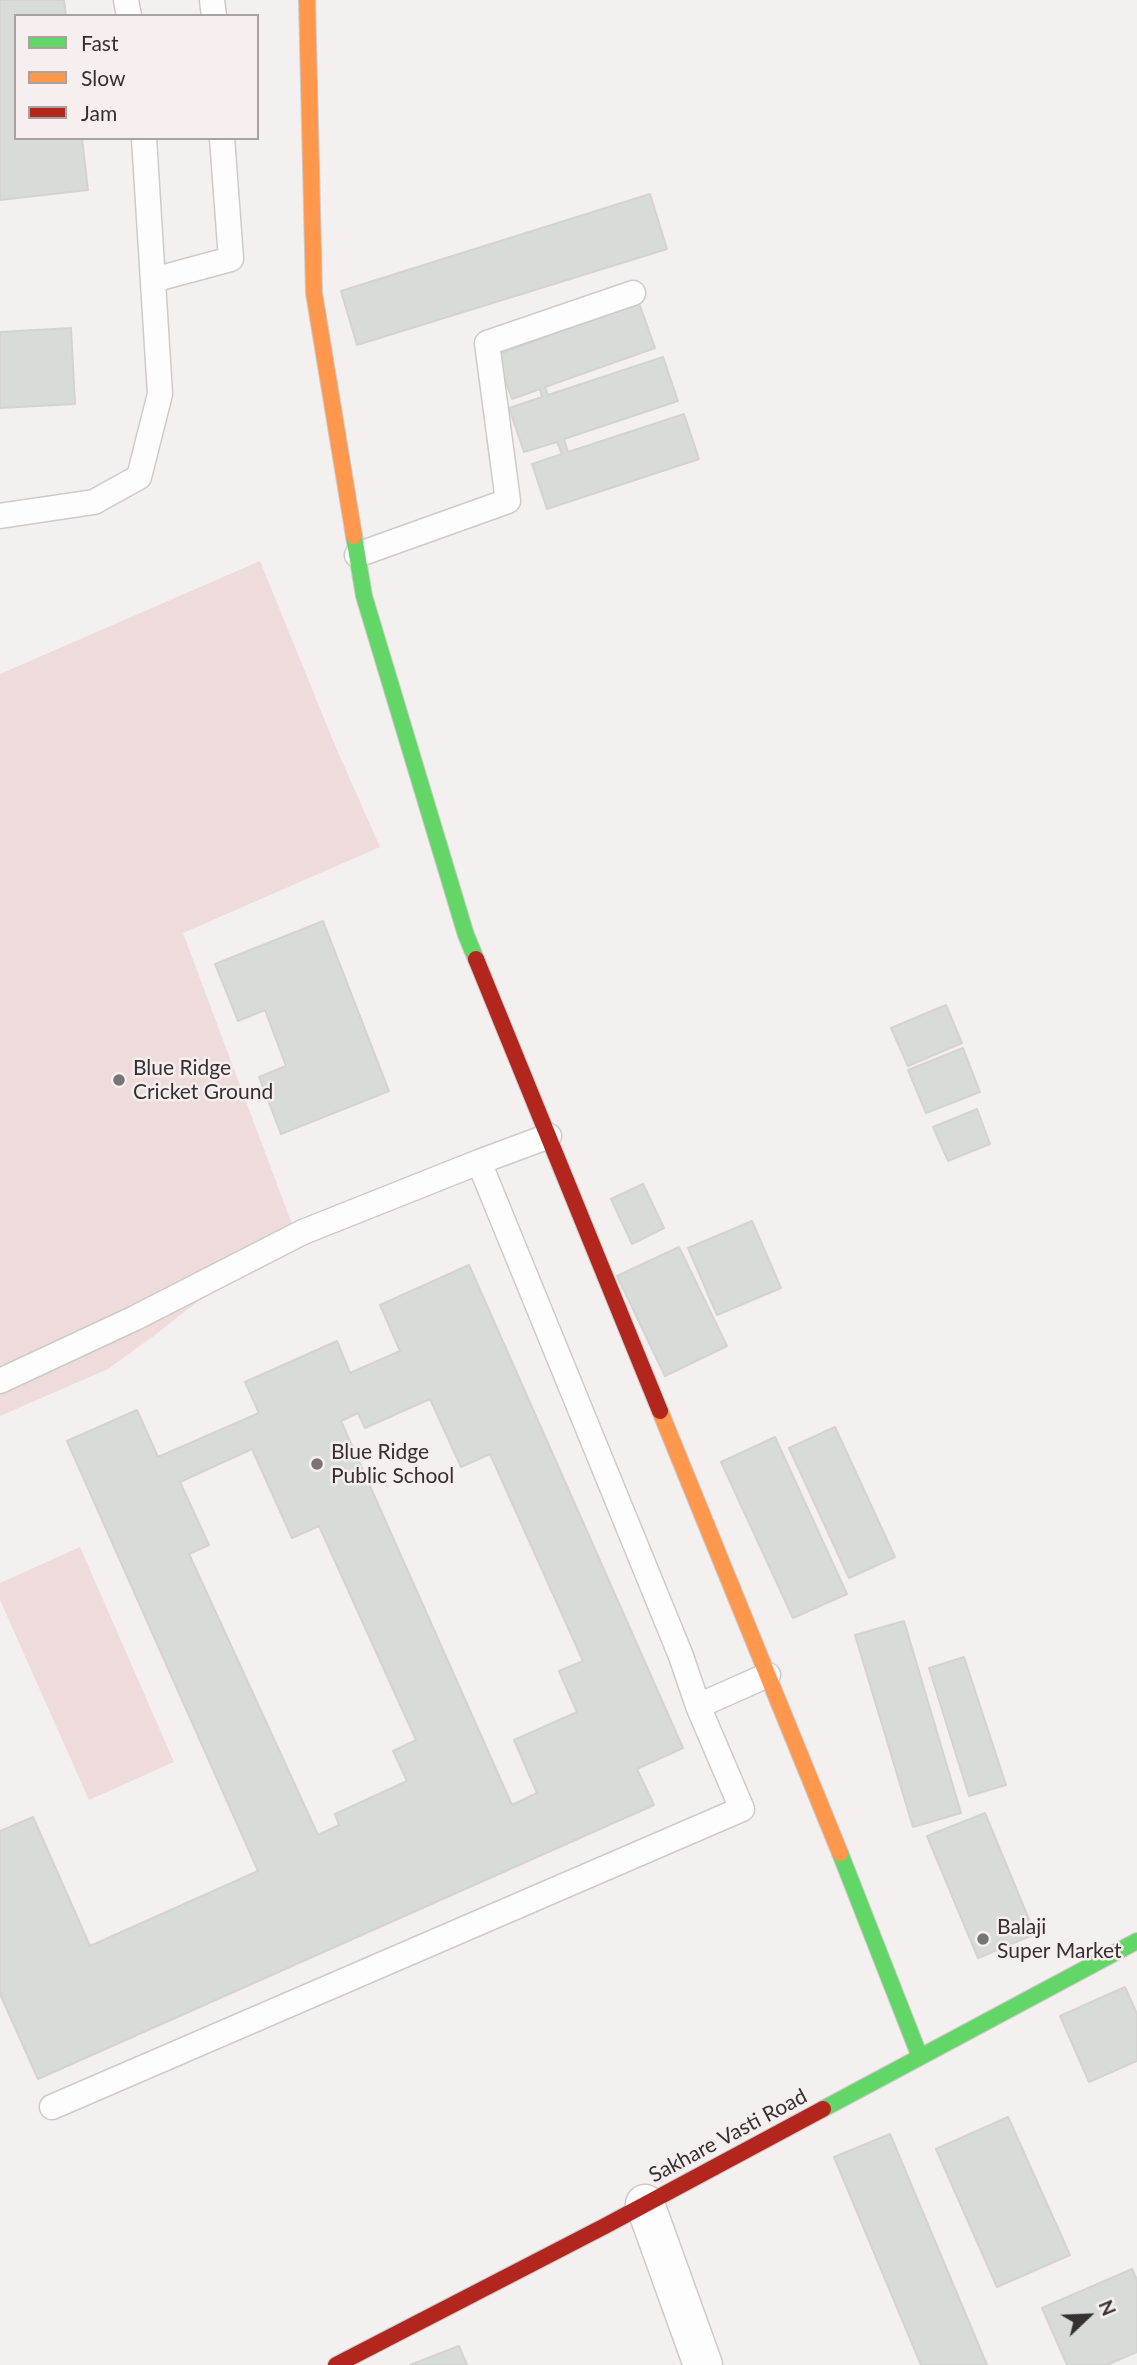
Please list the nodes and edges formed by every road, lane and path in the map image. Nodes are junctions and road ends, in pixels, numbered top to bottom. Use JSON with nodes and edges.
{"nodes":[{"id":1,"x":307,"y":0,"type":"edge"},
{"id":2,"x":144,"y":140,"type":"edge"},
{"id":3,"x":222,"y":140,"type":"edge"},
{"id":4,"x":153,"y":280,"type":"junction"},
{"id":5,"x":633,"y":293,"type":"dead end"},
{"id":6,"x":0,"y":516,"type":"edge"},
{"id":7,"x":357,"y":555,"type":"junction"},
{"id":8,"x":549,"y":1136,"type":"junction"},
{"id":9,"x":479,"y":1162,"type":"junction"},
{"id":10,"x":0,"y":1381,"type":"edge"},
{"id":11,"x":768,"y":1675,"type":"junction"},
{"id":12,"x":698,"y":1706,"type":"junction"},
{"id":13,"x":1137,"y":1941,"type":"edge"},
{"id":14,"x":920,"y":2057,"type":"junction"},
{"id":15,"x":52,"y":2108,"type":"dead end"},
{"id":16,"x":645,"y":2204,"type":"junction"},
{"id":17,"x":350,"y":2361,"type":"edge"},
{"id":18,"x":703,"y":2365,"type":"edge"}],
"edges":[{"from":1,"to":7,"type":"street"},
{"from":2,"to":4,"type":"lane"},
{"from":3,"to":4,"type":"lane"},
{"from":4,"to":6,"type":"lane"},
{"from":5,"to":7,"type":"lane"},
{"from":7,"to":8,"type":"street"},
{"from":8,"to":9,"type":"lane"},
{"from":8,"to":11,"type":"street"},
{"from":9,"to":10,"type":"lane"},
{"from":9,"to":12,"type":"lane"},
{"from":11,"to":12,"type":"lane"},
{"from":11,"to":14,"type":"street"},
{"from":12,"to":15,"type":"lane"},
{"from":13,"to":14,"type":"street","name":"Sakhare Vasti Road"},
{"from":14,"to":16,"type":"street","name":"Sakhare Vasti Road"},
{"from":16,"to":17,"type":"street","name":"Sakhare Vasti Road"},
{"from":16,"to":18,"type":"street"}]}
